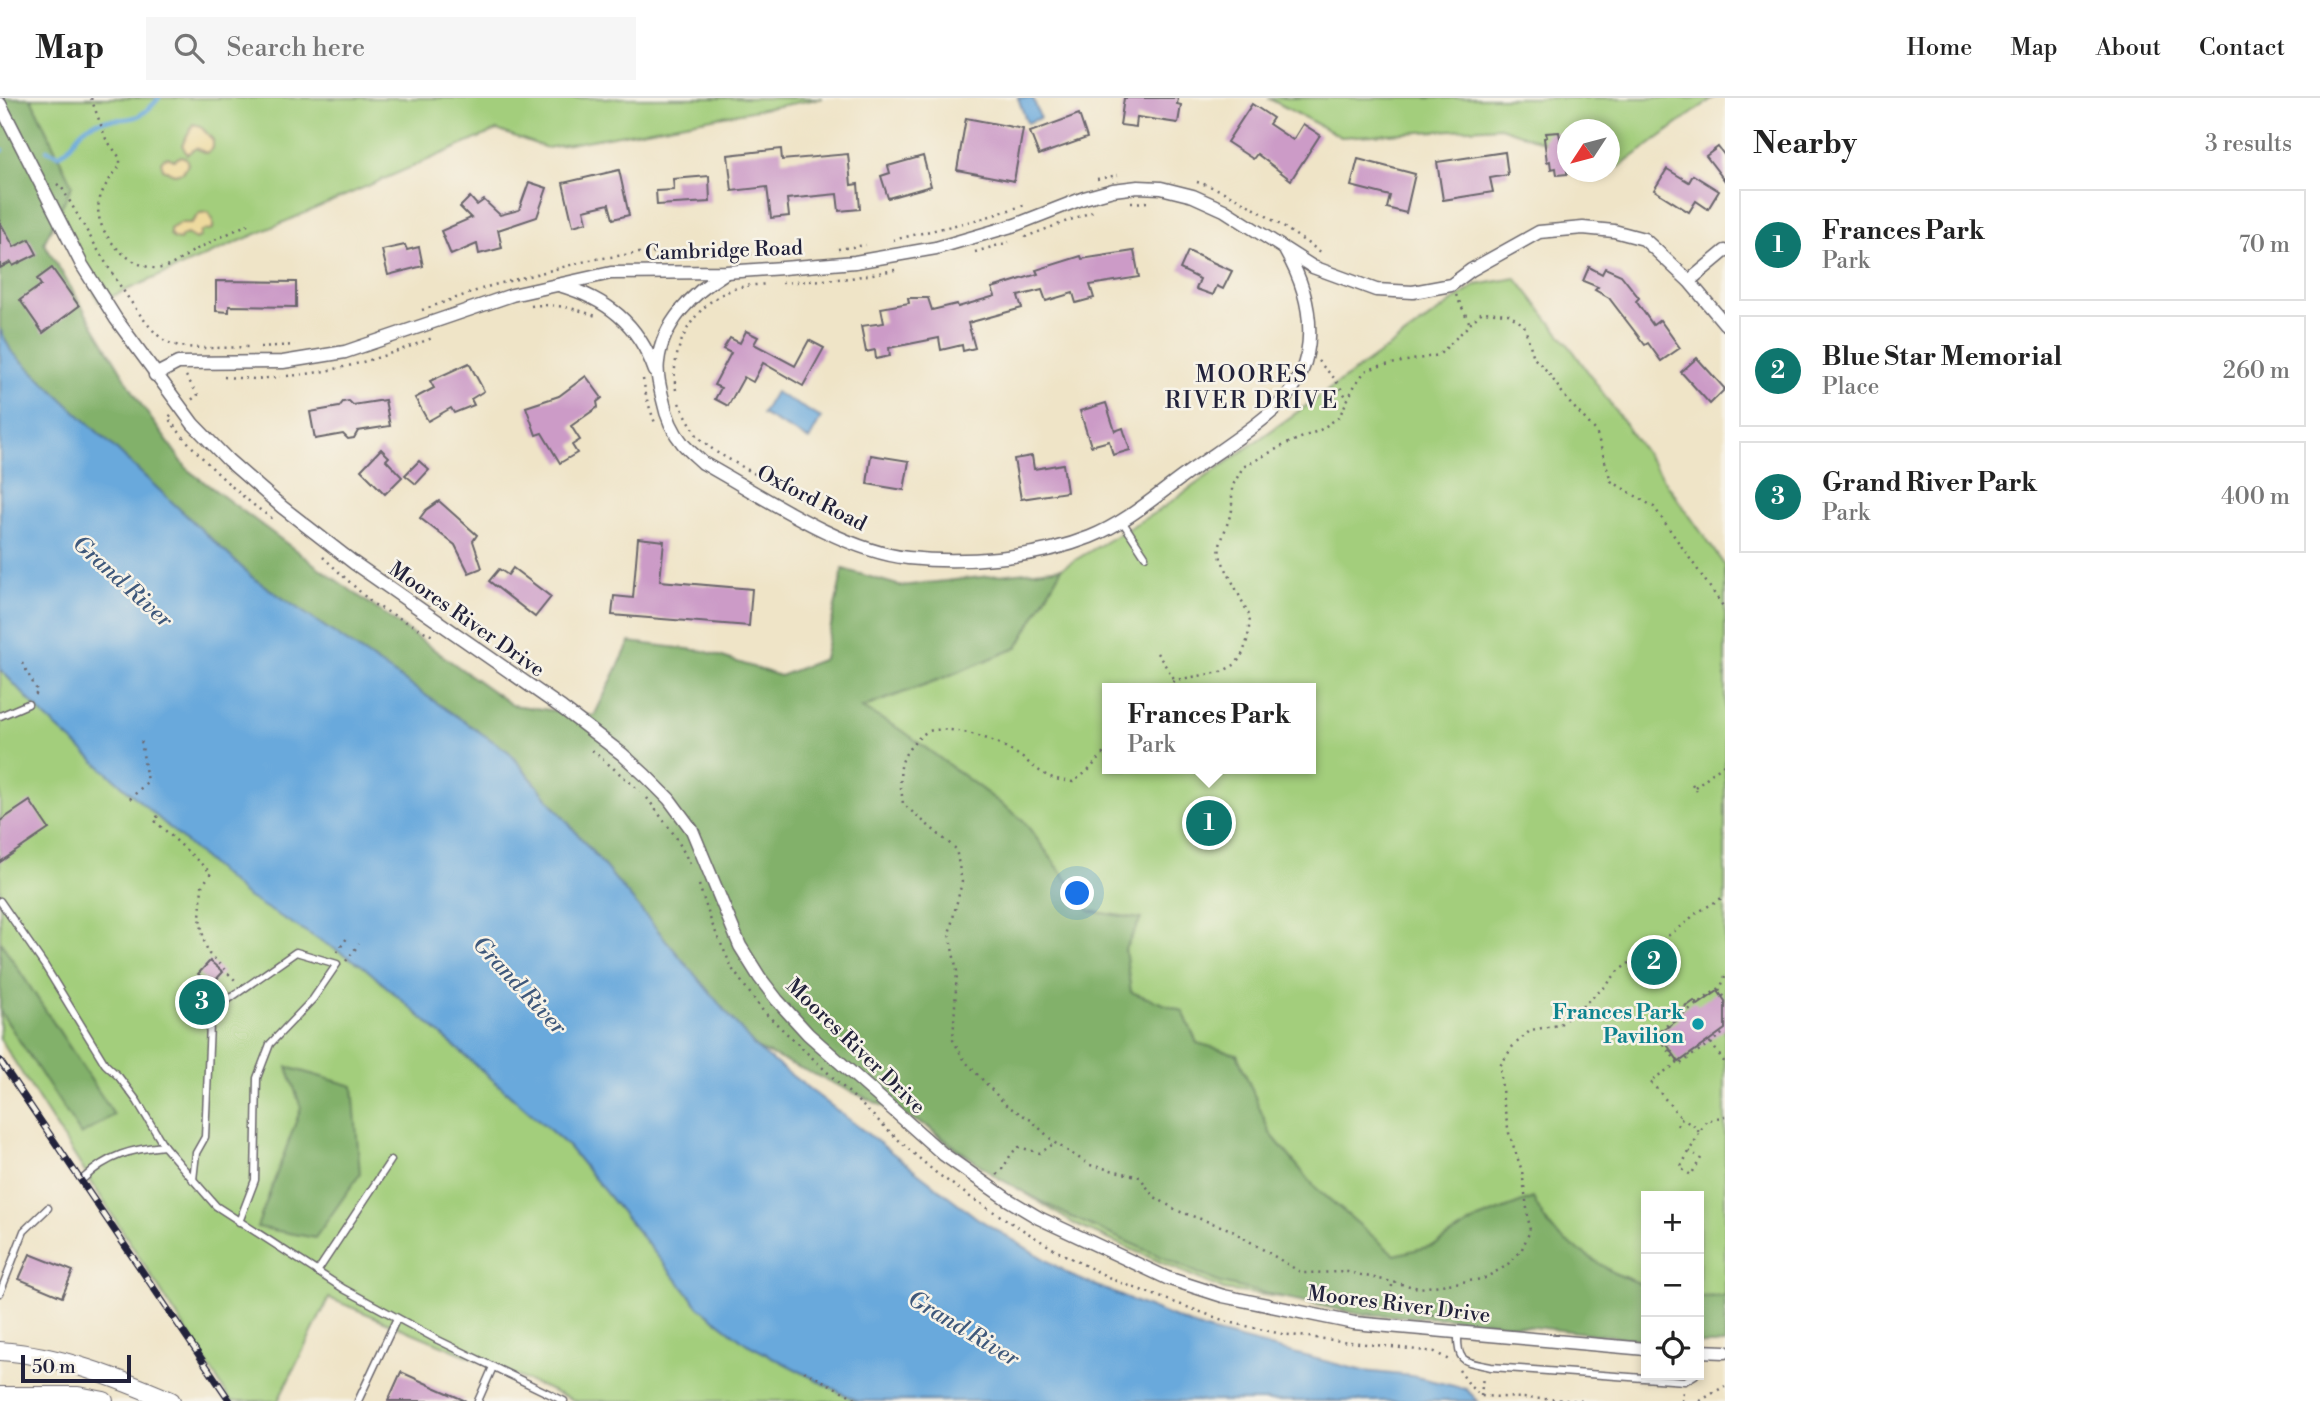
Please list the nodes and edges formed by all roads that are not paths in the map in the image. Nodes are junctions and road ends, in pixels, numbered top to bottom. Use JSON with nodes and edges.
{"nodes":[{"id":1,"x":0,"y":104,"type":"edge"},
{"id":2,"x":1284,"y":249,"type":"junction"},
{"id":3,"x":1725,"y":251,"type":"edge"},
{"id":4,"x":726,"y":272,"type":"junction"},
{"id":5,"x":1689,"y":281,"type":"junction"},
{"id":6,"x":557,"y":284,"type":"junction"},
{"id":7,"x":1725,"y":324,"type":"edge"},
{"id":8,"x":155,"y":375,"type":"junction"},
{"id":9,"x":659,"y":381,"type":"junction"},
{"id":10,"x":1122,"y":521,"type":"junction"},
{"id":11,"x":1146,"y":556,"type":"dead end"},
{"id":12,"x":28,"y":704,"type":"road end"},
{"id":13,"x":0,"y":716,"type":"edge"},
{"id":14,"x":0,"y":901,"type":"edge"},
{"id":15,"x":164,"y":1146,"type":"junction"},
{"id":16,"x":391,"y":1160,"type":"dead end"},
{"id":17,"x":84,"y":1178,"type":"dead end"},
{"id":18,"x":193,"y":1180,"type":"junction"},
{"id":19,"x":48,"y":1208,"type":"dead end"},
{"id":20,"x":239,"y":1222,"type":"junction"},
{"id":21,"x":317,"y":1272,"type":"junction"},
{"id":22,"x":0,"y":1293,"type":"edge"},
{"id":23,"x":397,"y":1318,"type":"junction"},
{"id":24,"x":1458,"y":1334,"type":"junction"},
{"id":25,"x":1641,"y":1349,"type":"edge"},
{"id":26,"x":0,"y":1351,"type":"edge"},
{"id":27,"x":1704,"y":1352,"type":"edge"},
{"id":28,"x":1725,"y":1352,"type":"edge"},
{"id":29,"x":492,"y":1367,"type":"junction"},
{"id":30,"x":1641,"y":1378,"type":"edge"},
{"id":31,"x":0,"y":1396,"type":"edge"},
{"id":32,"x":104,"y":1401,"type":"edge"},
{"id":33,"x":172,"y":1401,"type":"edge"},
{"id":34,"x":358,"y":1401,"type":"edge"},
{"id":35,"x":478,"y":1401,"type":"edge"},
{"id":36,"x":564,"y":1401,"type":"edge"}],
"edges":[{"from":1,"to":8,"type":"street","name":"Moores River Drive"},
{"from":2,"to":4,"type":"street","name":"Cambridge Road"},
{"from":2,"to":5,"type":"street","name":"Cambridge Road"},
{"from":2,"to":10,"type":"street","name":"Oxford Road"},
{"from":3,"to":5,"type":"street"},
{"from":4,"to":6,"type":"street","name":"Cambridge Road"},
{"from":4,"to":9,"type":"street","name":"Oxford Road"},
{"from":5,"to":7,"type":"street"},
{"from":6,"to":8,"type":"street","name":"Cambridge Road"},
{"from":6,"to":9,"type":"street","name":"Oxford Road"},
{"from":8,"to":24,"type":"street","name":"Moores River Drive"},
{"from":9,"to":10,"type":"street","name":"Oxford Road"},
{"from":10,"to":11,"type":"lane"},
{"from":12,"to":13,"type":"lane"},
{"from":14,"to":15,"type":"lane"},
{"from":15,"to":17,"type":"lane"},
{"from":15,"to":18,"type":"lane"},
{"from":16,"to":21,"type":"lane"},
{"from":18,"to":20,"type":"lane"},
{"from":18,"to":20,"type":"lane"},
{"from":19,"to":22,"type":"lane"},
{"from":20,"to":21,"type":"lane"},
{"from":21,"to":23,"type":"lane"},
{"from":23,"to":29,"type":"lane"},
{"from":23,"to":34,"type":"lane"},
{"from":24,"to":25,"type":"street","name":"Moores River Drive"},
{"from":24,"to":30,"type":"lane"},
{"from":26,"to":33,"type":"main road"},
{"from":27,"to":28,"type":"street"},
{"from":29,"to":35,"type":"lane"},
{"from":29,"to":36,"type":"lane"},
{"from":31,"to":32,"type":"main road"}]}
